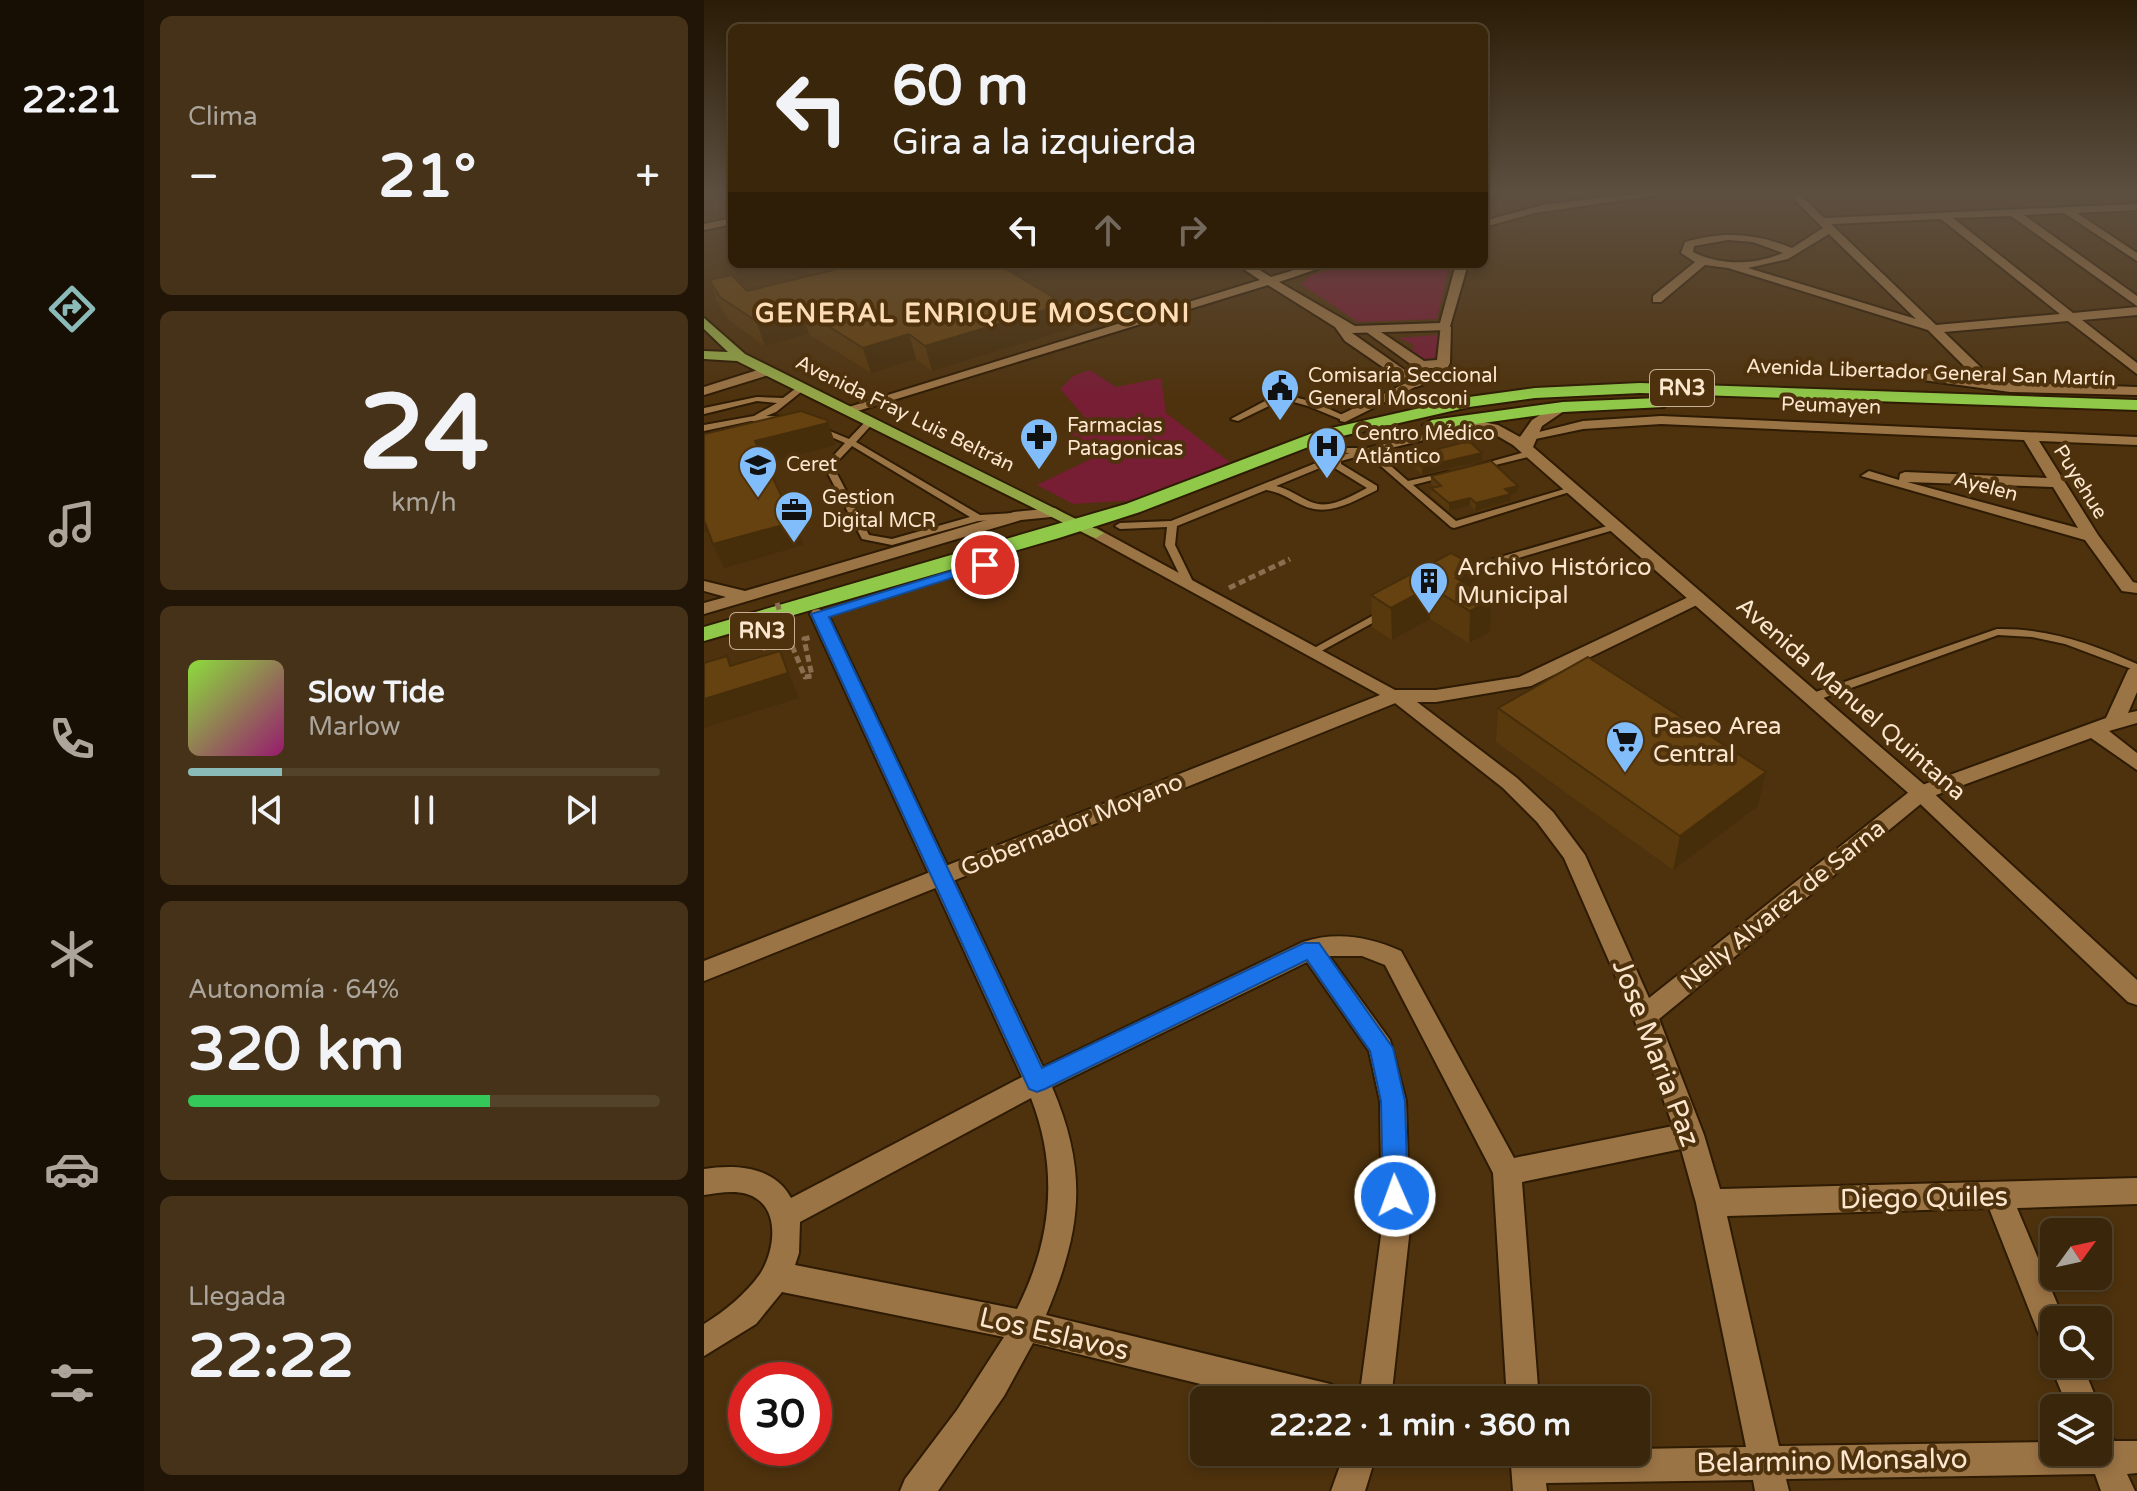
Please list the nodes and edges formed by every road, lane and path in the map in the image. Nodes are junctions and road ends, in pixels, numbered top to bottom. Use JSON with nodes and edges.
{"nodes":[{"id":1,"x":1703,"y":261,"type":"edge"},
{"id":2,"x":1706,"y":262,"type":"edge"},
{"id":3,"x":1770,"y":262,"type":"edge"},
{"id":4,"x":1863,"y":262,"type":"edge"},
{"id":5,"x":2001,"y":262,"type":"edge"},
{"id":6,"x":2081,"y":262,"type":"edge"},
{"id":7,"x":1248,"y":268,"type":"edge"},
{"id":8,"x":1311,"y":268,"type":"edge"},
{"id":9,"x":1461,"y":268,"type":"edge"},
{"id":10,"x":1734,"y":268,"type":"junction"},
{"id":11,"x":1299,"y":271,"type":"junction"},
{"id":12,"x":1268,"y":280,"type":"junction"},
{"id":13,"x":1291,"y":294,"type":"junction"},
{"id":14,"x":1657,"y":299,"type":"dead end"},
{"id":15,"x":2137,"y":302,"type":"edge"},
{"id":16,"x":2137,"y":311,"type":"edge"},
{"id":17,"x":2070,"y":317,"type":"junction"},
{"id":18,"x":1338,"y":324,"type":"junction"},
{"id":19,"x":1445,"y":327,"type":"junction"},
{"id":20,"x":1936,"y":329,"type":"junction"},
{"id":21,"x":706,"y":330,"type":"edge"},
{"id":22,"x":1371,"y":331,"type":"junction"},
{"id":23,"x":704,"y":355,"type":"edge"},
{"id":24,"x":740,"y":357,"type":"junction"},
{"id":25,"x":1443,"y":363,"type":"junction"},
{"id":26,"x":2137,"y":370,"type":"edge"},
{"id":27,"x":767,"y":371,"type":"junction"},
{"id":28,"x":1921,"y":376,"type":"dead end"},
{"id":29,"x":1416,"y":383,"type":"junction"},
{"id":30,"x":1992,"y":386,"type":"junction"},
{"id":31,"x":802,"y":388,"type":"junction"},
{"id":32,"x":704,"y":391,"type":"edge"},
{"id":33,"x":2137,"y":391,"type":"edge"},
{"id":34,"x":784,"y":401,"type":"junction"},
{"id":35,"x":2137,"y":405,"type":"edge"},
{"id":36,"x":1563,"y":407,"type":"junction"},
{"id":37,"x":846,"y":410,"type":"junction"},
{"id":38,"x":704,"y":411,"type":"edge"},
{"id":39,"x":751,"y":418,"type":"junction"},
{"id":40,"x":1345,"y":418,"type":"junction"},
{"id":41,"x":2137,"y":418,"type":"edge"},
{"id":42,"x":1235,"y":419,"type":"dead end"},
{"id":43,"x":790,"y":420,"type":"edge"},
{"id":44,"x":1457,"y":421,"type":"junction"},
{"id":45,"x":870,"y":422,"type":"junction"},
{"id":46,"x":804,"y":424,"type":"edge"},
{"id":47,"x":704,"y":428,"type":"edge"},
{"id":48,"x":2028,"y":435,"type":"junction"},
{"id":49,"x":2137,"y":441,"type":"edge"},
{"id":50,"x":852,"y":443,"type":"junction"},
{"id":51,"x":1526,"y":447,"type":"junction"},
{"id":52,"x":1368,"y":451,"type":"junction"},
{"id":53,"x":1335,"y":454,"type":"junction"},
{"id":54,"x":1237,"y":467,"type":"junction"},
{"id":55,"x":1410,"y":483,"type":"junction"},
{"id":56,"x":2057,"y":483,"type":"junction"},
{"id":57,"x":1264,"y":486,"type":"junction"},
{"id":58,"x":1571,"y":490,"type":"junction"},
{"id":59,"x":1055,"y":513,"type":"junction"},
{"id":60,"x":1020,"y":515,"type":"junction"},
{"id":61,"x":978,"y":518,"type":"junction"},
{"id":62,"x":1172,"y":524,"type":"junction"},
{"id":63,"x":1120,"y":526,"type":"junction"},
{"id":64,"x":1614,"y":527,"type":"junction"},
{"id":65,"x":1087,"y":529,"type":"junction"},
{"id":66,"x":2091,"y":537,"type":"junction"},
{"id":67,"x":1290,"y":559,"type":"dead end"},
{"id":68,"x":1447,"y":579,"type":"edge"},
{"id":69,"x":704,"y":586,"type":"edge"},
{"id":70,"x":1190,"y":586,"type":"junction"},
{"id":71,"x":2132,"y":587,"type":"edge"},
{"id":72,"x":746,"y":597,"type":"junction"},
{"id":73,"x":1211,"y":597,"type":"junction"},
{"id":74,"x":1697,"y":598,"type":"junction"},
{"id":75,"x":777,"y":603,"type":"dead end"},
{"id":76,"x":1393,"y":608,"type":"edge"},
{"id":77,"x":704,"y":609,"type":"edge"},
{"id":78,"x":824,"y":624,"type":"junction"},
{"id":79,"x":704,"y":634,"type":"edge"},
{"id":80,"x":704,"y":649,"type":"edge"},
{"id":81,"x":1312,"y":652,"type":"junction"},
{"id":82,"x":2137,"y":669,"type":"edge"},
{"id":83,"x":1447,"y":694,"type":"junction"},
{"id":84,"x":1396,"y":696,"type":"junction"},
{"id":85,"x":1811,"y":698,"type":"junction"},
{"id":86,"x":2137,"y":717,"type":"edge"},
{"id":87,"x":1426,"y":718,"type":"junction"},
{"id":88,"x":2114,"y":722,"type":"junction"},
{"id":89,"x":2094,"y":730,"type":"junction"},
{"id":90,"x":2137,"y":763,"type":"edge"},
{"id":91,"x":1921,"y":793,"type":"junction"},
{"id":92,"x":940,"y":877,"type":"junction"},
{"id":93,"x":1311,"y":949,"type":"junction"},
{"id":94,"x":704,"y":971,"type":"edge"},
{"id":95,"x":2137,"y":995,"type":"edge"},
{"id":96,"x":1645,"y":1016,"type":"junction"},
{"id":97,"x":1037,"y":1082,"type":"junction"},
{"id":98,"x":1690,"y":1135,"type":"junction"},
{"id":99,"x":1507,"y":1172,"type":"junction"},
{"id":100,"x":704,"y":1182,"type":"edge"},
{"id":101,"x":2137,"y":1191,"type":"edge"},
{"id":102,"x":1999,"y":1197,"type":"junction"},
{"id":103,"x":1710,"y":1203,"type":"junction"},
{"id":104,"x":786,"y":1215,"type":"junction"},
{"id":105,"x":775,"y":1276,"type":"junction"},
{"id":106,"x":2043,"y":1306,"type":"edge"},
{"id":107,"x":1027,"y":1326,"type":"junction"},
{"id":108,"x":704,"y":1341,"type":"edge"},
{"id":109,"x":1273,"y":1386,"type":"edge"},
{"id":110,"x":1377,"y":1386,"type":"edge"},
{"id":111,"x":1522,"y":1386,"type":"edge"},
{"id":112,"x":2112,"y":1452,"type":"edge"},
{"id":113,"x":2040,"y":1455,"type":"edge"},
{"id":114,"x":2137,"y":1457,"type":"edge"},
{"id":115,"x":1356,"y":1466,"type":"edge"},
{"id":116,"x":2108,"y":1466,"type":"edge"},
{"id":117,"x":1528,"y":1470,"type":"edge"},
{"id":118,"x":1769,"y":1476,"type":"edge"},
{"id":119,"x":917,"y":1491,"type":"edge"},
{"id":120,"x":1348,"y":1491,"type":"edge"},
{"id":121,"x":2118,"y":1491,"type":"edge"}],
"edges":[{"from":1,"to":14,"type":"street"},
{"from":2,"to":10,"type":"street"},
{"from":3,"to":10,"type":"street"},
{"from":4,"to":20,"type":"street"},
{"from":5,"to":17,"type":"street"},
{"from":6,"to":15,"type":"street"},
{"from":7,"to":12,"type":"street"},
{"from":8,"to":11,"type":"street"},
{"from":9,"to":19,"type":"street"},
{"from":10,"to":20,"type":"street"},
{"from":11,"to":12,"type":"street"},
{"from":11,"to":13,"type":"street"},
{"from":12,"to":13,"type":"street"},
{"from":12,"to":37,"type":"street"},
{"from":13,"to":18,"type":"street"},
{"from":16,"to":17,"type":"street"},
{"from":17,"to":20,"type":"street"},
{"from":17,"to":26,"type":"street"},
{"from":18,"to":22,"type":"street"},
{"from":18,"to":29,"type":"street"},
{"from":19,"to":22,"type":"street"},
{"from":19,"to":25,"type":"street"},
{"from":20,"to":30,"type":"street"},
{"from":21,"to":24,"type":"main road","name":"Avenida Fray Luis Beltrán"},
{"from":22,"to":25,"type":"street"},
{"from":23,"to":24,"type":"main road"},
{"from":24,"to":27,"type":"main road","name":"Avenida Fray Luis Beltrán"},
{"from":25,"to":29,"type":"street"},
{"from":27,"to":31,"type":"main road","name":"Avenida Fray Luis Beltrán"},
{"from":27,"to":32,"type":"street"},
{"from":28,"to":30,"type":"street"},
{"from":29,"to":40,"type":"street"},
{"from":30,"to":33,"type":"street"},
{"from":31,"to":34,"type":"lane"},
{"from":31,"to":37,"type":"main road","name":"Avenida Fray Luis Beltrán"},
{"from":34,"to":38,"type":"lane"},
{"from":34,"to":39,"type":"lane"},
{"from":35,"to":54,"type":"highway","name":"Avenida Libertador General San Martín","number":"RN3"},
{"from":36,"to":41,"type":"highway","name":"Avenida Libertador General San Martín","number":"RN3"},
{"from":36,"to":44,"type":"highway","name":"Avenida Libertador General San Martín","number":"RN3"},
{"from":36,"to":51,"type":"street"},
{"from":37,"to":45,"type":"main road","name":"Avenida Fray Luis Beltrán"},
{"from":39,"to":43,"type":"lane"},
{"from":39,"to":47,"type":"lane"},
{"from":40,"to":42,"type":"lane"},
{"from":40,"to":54,"type":"highway"},
{"from":44,"to":51,"type":"street","name":"Avenida Manuel Quintana"},
{"from":44,"to":52,"type":"lane"},
{"from":44,"to":53,"type":"highway","name":"Avenida Libertador General San Martín","number":"RN3"},
{"from":45,"to":50,"type":"lane"},
{"from":45,"to":59,"type":"main road","name":"Avenida Fray Luis Beltrán"},
{"from":46,"to":50,"type":"lane"},
{"from":48,"to":49,"type":"street","name":"Peumayen"},
{"from":48,"to":51,"type":"street","name":"Peumayen"},
{"from":48,"to":56,"type":"street","name":"Puyehue"},
{"from":50,"to":61,"type":"lane"},
{"from":50,"to":61,"type":"lane"},
{"from":51,"to":55,"type":"lane"},
{"from":51,"to":58,"type":"street","name":"Avenida Manuel Quintana"},
{"from":52,"to":53,"type":"lane"},
{"from":52,"to":55,"type":"lane"},
{"from":53,"to":57,"type":"lane"},
{"from":53,"to":57,"type":"lane"},
{"from":53,"to":63,"type":"highway","name":"Avenida Libertador General San Martín","number":"RN3"},
{"from":54,"to":65,"type":"highway","name":"Avenida Libertador General San Martín","number":"RN3"},
{"from":55,"to":58,"type":"lane"},
{"from":56,"to":66,"type":"street","name":"Puyehue"},
{"from":56,"to":66,"type":"street","name":"Ayelen"},
{"from":57,"to":62,"type":"lane"},
{"from":58,"to":64,"type":"street","name":"Avenida Manuel Quintana"},
{"from":59,"to":60,"type":"street"},
{"from":59,"to":65,"type":"main road","name":"Avenida Fray Luis Beltrán"},
{"from":60,"to":61,"type":"lane"},
{"from":60,"to":72,"type":"street"},
{"from":62,"to":63,"type":"lane"},
{"from":62,"to":70,"type":"lane"},
{"from":63,"to":65,"type":"highway","name":"Avenida Libertador General San Martín","number":"RN3"},
{"from":64,"to":68,"type":"lane"},
{"from":64,"to":74,"type":"street","name":"Avenida Manuel Quintana"},
{"from":65,"to":70,"type":"street","name":"Jose Maria Paz"},
{"from":65,"to":78,"type":"highway","name":"Avenida Libertador General San Martín","number":"RN3"},
{"from":65,"to":79,"type":"highway","name":"Avenida Libertador General San Martín","number":"RN3"},
{"from":66,"to":71,"type":"street","name":"Puyehue"},
{"from":67,"to":73,"type":"path"},
{"from":69,"to":72,"type":"street"},
{"from":70,"to":73,"type":"street","name":"Jose Maria Paz"},
{"from":72,"to":77,"type":"street"},
{"from":73,"to":81,"type":"street","name":"Jose Maria Paz"},
{"from":74,"to":83,"type":"street"},
{"from":74,"to":85,"type":"street","name":"Avenida Manuel Quintana"},
{"from":75,"to":78,"type":"path","bridge":true},
{"from":76,"to":81,"type":"lane"},
{"from":78,"to":80,"type":"highway","name":"Avenida Libertador General San Martín","number":"RN3"},
{"from":78,"to":92,"type":"street"},
{"from":81,"to":84,"type":"street","name":"Jose Maria Paz"},
{"from":82,"to":85,"type":"lane"},
{"from":82,"to":88,"type":"street"},
{"from":83,"to":84,"type":"street"},
{"from":83,"to":87,"type":"street"},
{"from":84,"to":87,"type":"street","name":"Jose Maria Paz"},
{"from":84,"to":92,"type":"street","name":"Gobernador Moyano"},
{"from":85,"to":91,"type":"street","name":"Avenida Manuel Quintana"},
{"from":86,"to":88,"type":"street","name":"Nelly Alvarez de Sarna"},
{"from":87,"to":96,"type":"street","name":"Jose Maria Paz"},
{"from":88,"to":89,"type":"street","name":"Nelly Alvarez de Sarna"},
{"from":89,"to":90,"type":"street"},
{"from":89,"to":91,"type":"street","name":"Nelly Alvarez de Sarna"},
{"from":91,"to":95,"type":"street","name":"Avenida Manuel Quintana"},
{"from":91,"to":96,"type":"street","name":"Nelly Alvarez de Sarna"},
{"from":92,"to":94,"type":"street","name":"Gobernador Moyano"},
{"from":92,"to":97,"type":"street"},
{"from":93,"to":97,"type":"street"},
{"from":93,"to":99,"type":"street"},
{"from":93,"to":110,"type":"street"},
{"from":96,"to":98,"type":"street","name":"Jose Maria Paz"},
{"from":97,"to":104,"type":"street"},
{"from":97,"to":107,"type":"street"},
{"from":98,"to":99,"type":"street"},
{"from":98,"to":103,"type":"street","name":"Jose Maria Paz"},
{"from":99,"to":111,"type":"street"},
{"from":100,"to":104,"type":"street"},
{"from":101,"to":102,"type":"street","name":"Diego Quiles"},
{"from":102,"to":103,"type":"street","name":"Diego Quiles"},
{"from":102,"to":106,"type":"street"},
{"from":103,"to":118,"type":"street","name":"Jose Maria Paz"},
{"from":104,"to":105,"type":"street"},
{"from":105,"to":107,"type":"street","name":"Los Eslavos"},
{"from":105,"to":108,"type":"street"},
{"from":107,"to":109,"type":"street","name":"Los Eslavos"},
{"from":107,"to":119,"type":"street"},
{"from":112,"to":114,"type":"street","name":"Belarmino Monsalvo"},
{"from":113,"to":118,"type":"street","name":"Belarmino Monsalvo"},
{"from":115,"to":120,"type":"street"},
{"from":116,"to":121,"type":"street"},
{"from":117,"to":118,"type":"street","name":"Belarmino Monsalvo"}]}
